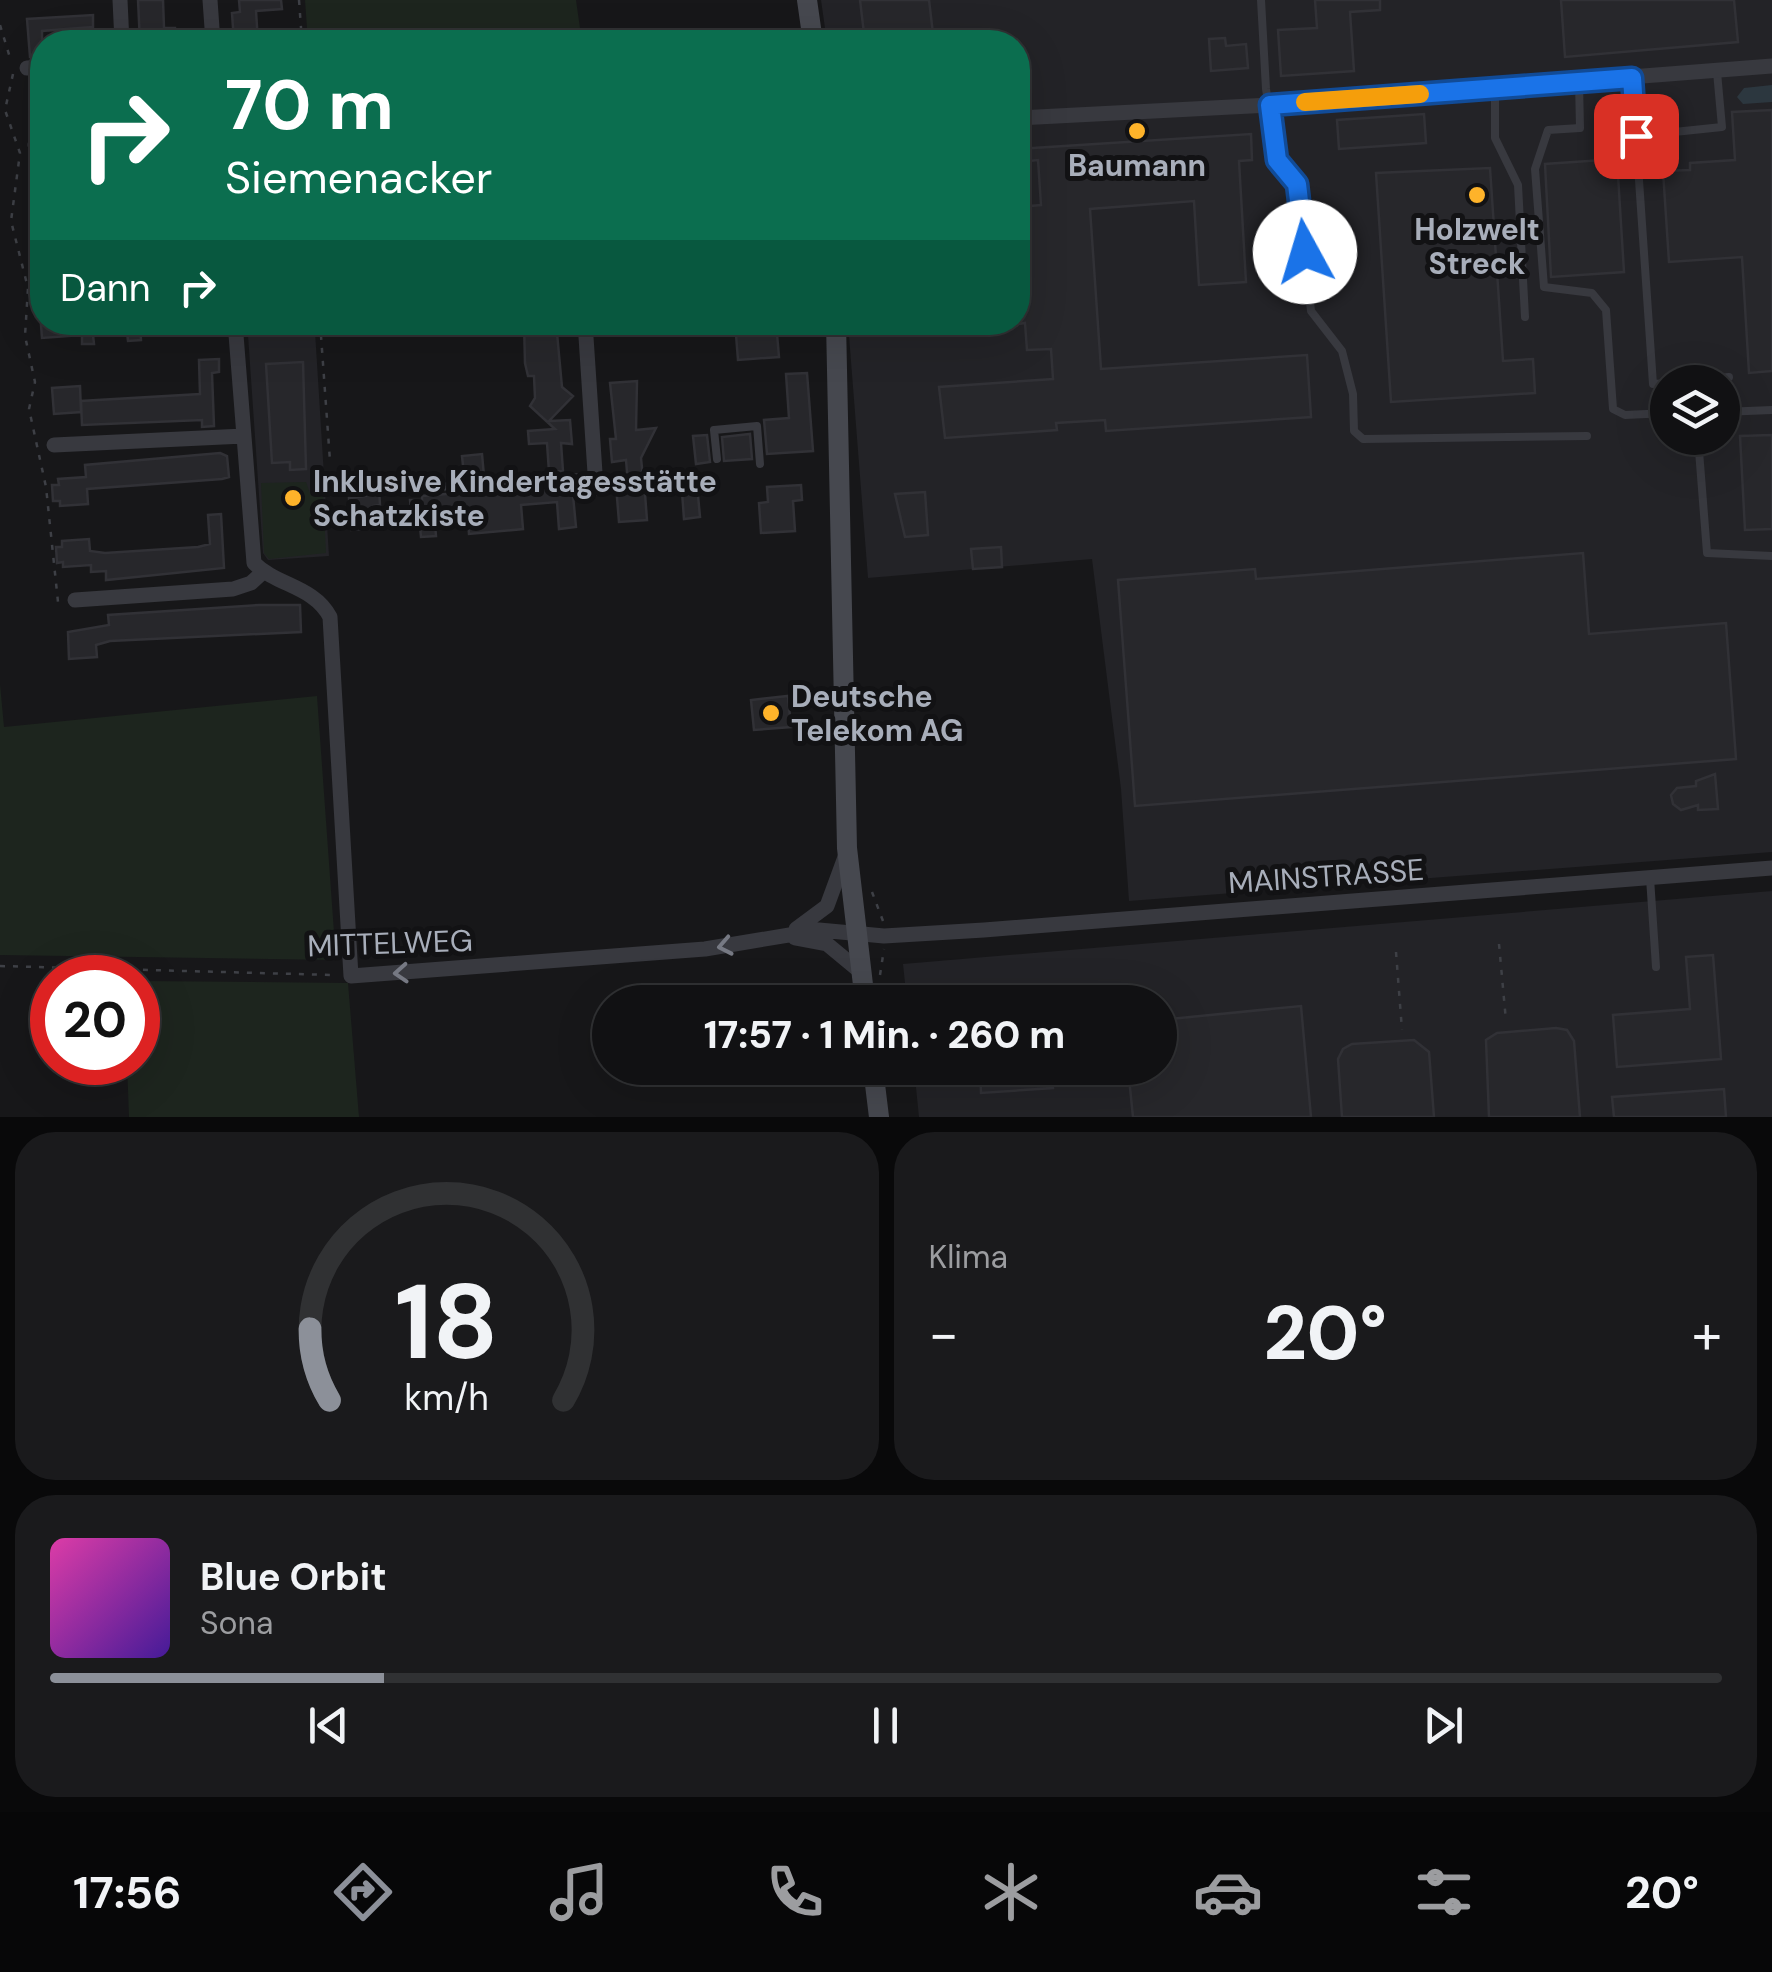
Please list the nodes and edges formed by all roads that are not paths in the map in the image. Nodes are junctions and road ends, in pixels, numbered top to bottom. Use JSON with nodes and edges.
{"nodes":[{"id":1,"x":120,"y":0,"type":"edge"},
{"id":2,"x":210,"y":0,"type":"edge"},
{"id":3,"x":807,"y":0,"type":"edge"},
{"id":4,"x":1261,"y":0,"type":"edge"},
{"id":5,"x":121,"y":30,"type":"edge"},
{"id":6,"x":212,"y":30,"type":"edge"},
{"id":7,"x":811,"y":30,"type":"edge"},
{"id":8,"x":1772,"y":66,"type":"edge"},
{"id":9,"x":1717,"y":72,"type":"junction"},
{"id":10,"x":1632,"y":78,"type":"junction"},
{"id":11,"x":1579,"y":82,"type":"junction"},
{"id":12,"x":1495,"y":88,"type":"junction"},
{"id":13,"x":1270,"y":105,"type":"junction"},
{"id":14,"x":1030,"y":117,"type":"edge"},
{"id":15,"x":1636,"y":136,"type":"junction"},
{"id":16,"x":1525,"y":318,"type":"dead end"},
{"id":17,"x":235,"y":335,"type":"edge"},
{"id":18,"x":586,"y":335,"type":"edge"},
{"id":19,"x":836,"y":335,"type":"edge"},
{"id":20,"x":1652,"y":365,"type":"edge"},
{"id":21,"x":1772,"y":410,"type":"edge"},
{"id":22,"x":1740,"y":411,"type":"edge"},
{"id":23,"x":1650,"y":413,"type":"edge"},
{"id":24,"x":244,"y":436,"type":"junction"},
{"id":25,"x":1588,"y":436,"type":"dead end"},
{"id":26,"x":54,"y":445,"type":"dead end"},
{"id":27,"x":1699,"y":455,"type":"edge"},
{"id":28,"x":717,"y":459,"type":"dead end"},
{"id":29,"x":760,"y":464,"type":"dead end"},
{"id":30,"x":596,"y":482,"type":"joint"},
{"id":31,"x":410,"y":490,"type":"dead end"},
{"id":32,"x":1772,"y":556,"type":"edge"},
{"id":33,"x":263,"y":572,"type":"junction"},
{"id":34,"x":75,"y":600,"type":"road end"},
{"id":35,"x":847,"y":848,"type":"junction"},
{"id":36,"x":1772,"y":868,"type":"edge"},
{"id":37,"x":1650,"y":878,"type":"junction"},
{"id":38,"x":856,"y":934,"type":"junction"},
{"id":39,"x":781,"y":935,"type":"junction"},
{"id":40,"x":884,"y":936,"type":"joint"},
{"id":41,"x":1656,"y":967,"type":"dead end"},
{"id":42,"x":865,"y":985,"type":"edge"},
{"id":43,"x":867,"y":985,"type":"edge"},
{"id":44,"x":875,"y":1085,"type":"edge"},
{"id":45,"x":878,"y":1117,"type":"edge"}],
"edges":[{"from":1,"to":5,"type":"street"},
{"from":2,"to":6,"type":"street"},
{"from":3,"to":7,"type":"main road"},
{"from":4,"to":13,"type":"lane"},
{"from":8,"to":9,"type":"street"},
{"from":9,"to":10,"type":"street"},
{"from":9,"to":15,"type":"lane"},
{"from":10,"to":11,"type":"street"},
{"from":10,"to":15,"type":"lane"},
{"from":11,"to":12,"type":"street"},
{"from":11,"to":23,"type":"lane"},
{"from":12,"to":13,"type":"street"},
{"from":12,"to":16,"type":"lane"},
{"from":13,"to":14,"type":"street"},
{"from":13,"to":25,"type":"lane"},
{"from":15,"to":20,"type":"lane"},
{"from":17,"to":24,"type":"street"},
{"from":18,"to":30,"type":"street"},
{"from":19,"to":35,"type":"main road"},
{"from":21,"to":22,"type":"lane"},
{"from":24,"to":26,"type":"street"},
{"from":24,"to":33,"type":"street"},
{"from":27,"to":32,"type":"lane"},
{"from":28,"to":29,"type":"lane"},
{"from":30,"to":31,"type":"lane"},
{"from":33,"to":34,"type":"street"},
{"from":39,"to":33,"type":"street","name":"MITTELWEG","one_way":true},
{"from":35,"to":38,"type":"main road"},
{"from":35,"to":39,"type":"street","name":"MITTELWEG"},
{"from":36,"to":37,"type":"street","name":"MAINSTRASSE"},
{"from":37,"to":40,"type":"street","name":"MAINSTRASSE"},
{"from":37,"to":41,"type":"lane"},
{"from":38,"to":39,"type":"street","name":"MITTELWEG"},
{"from":38,"to":40,"type":"street","name":"MITTELWEG"},
{"from":38,"to":43,"type":"main road"},
{"from":39,"to":42,"type":"street","name":"MITTELWEG"},
{"from":44,"to":45,"type":"main road"}]}
